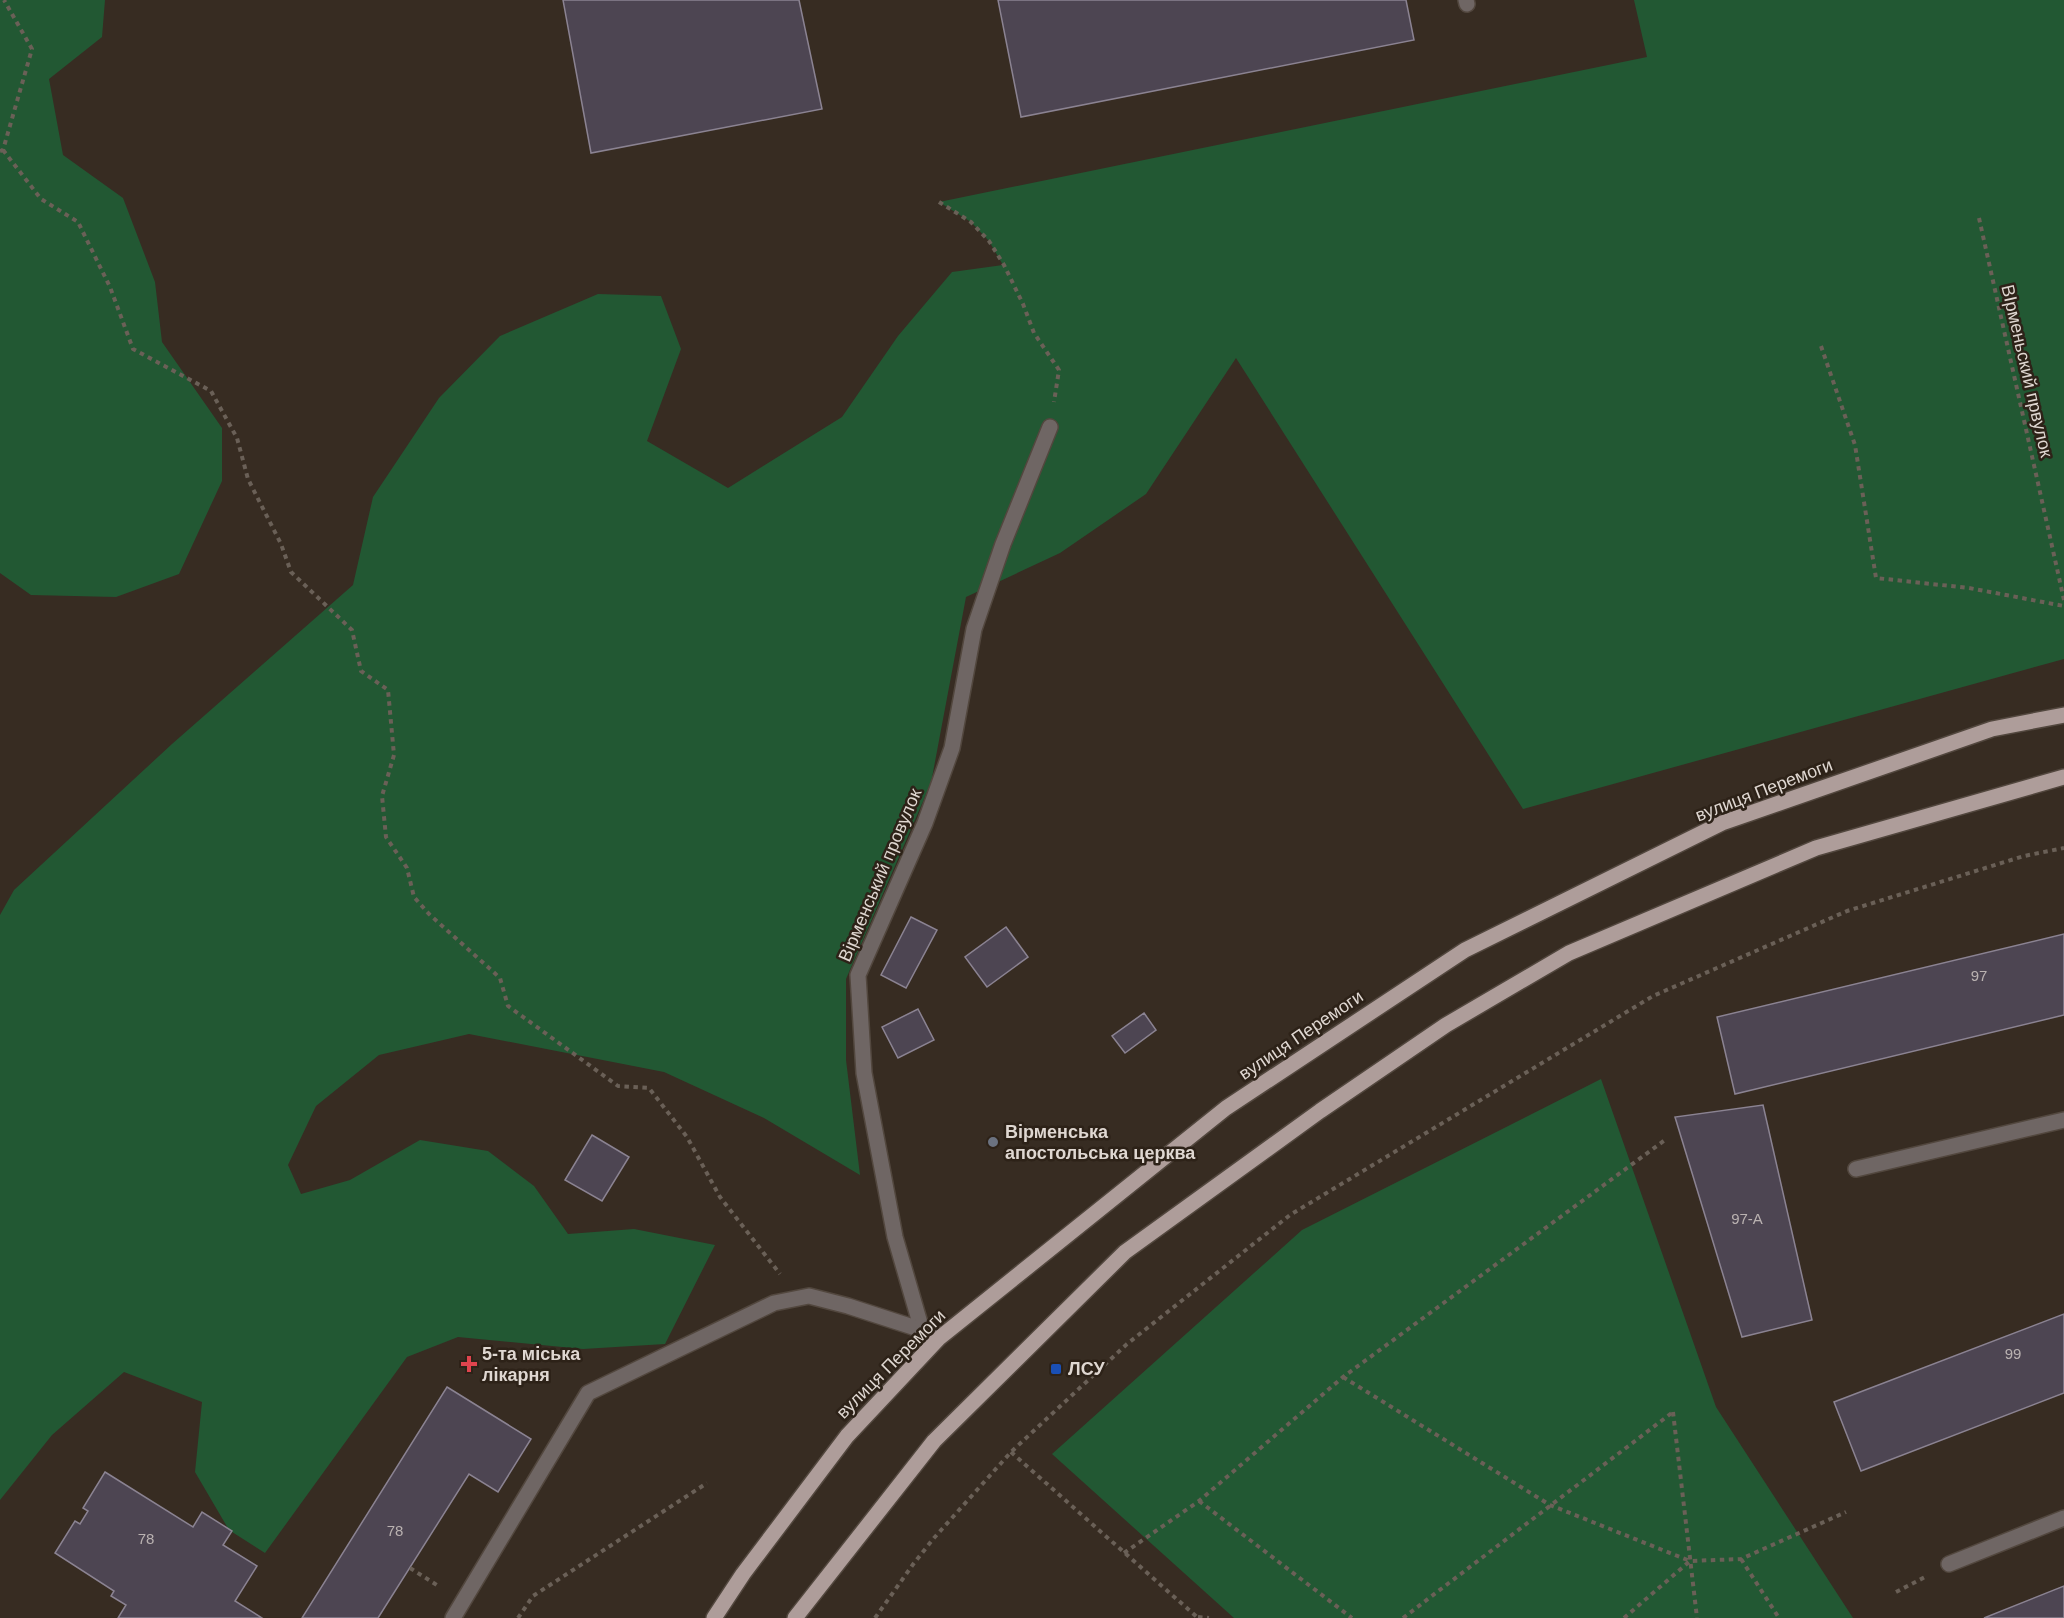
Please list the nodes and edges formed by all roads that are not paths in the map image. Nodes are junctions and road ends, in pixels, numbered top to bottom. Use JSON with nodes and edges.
{"nodes":[{"id":1,"x":1050,"y":427,"type":"road end"},
{"id":2,"x":2064,"y":715,"type":"edge"},
{"id":3,"x":2064,"y":777,"type":"edge"},
{"id":4,"x":2064,"y":1120,"type":"edge"},
{"id":5,"x":1856,"y":1169,"type":"dead end"},
{"id":6,"x":922,"y":1330,"type":"junction"},
{"id":7,"x":939,"y":1339,"type":"junction"},
{"id":8,"x":2064,"y":1518,"type":"edge"},
{"id":9,"x":1949,"y":1564,"type":"road end"},
{"id":10,"x":453,"y":1618,"type":"edge"},
{"id":11,"x":714,"y":1618,"type":"edge"},
{"id":12,"x":795,"y":1618,"type":"edge"}],
"edges":[{"from":1,"to":6,"type":"street","name":"Вірменський провулок"},
{"from":2,"to":7,"type":"main road","name":"вулиця Перемоги"},
{"from":3,"to":12,"type":"main road"},
{"from":4,"to":5,"type":"street"},
{"from":6,"to":7,"type":"street"},
{"from":6,"to":10,"type":"street"},
{"from":7,"to":11,"type":"main road","name":"вулиця Перемоги"},
{"from":8,"to":9,"type":"street"}]}
